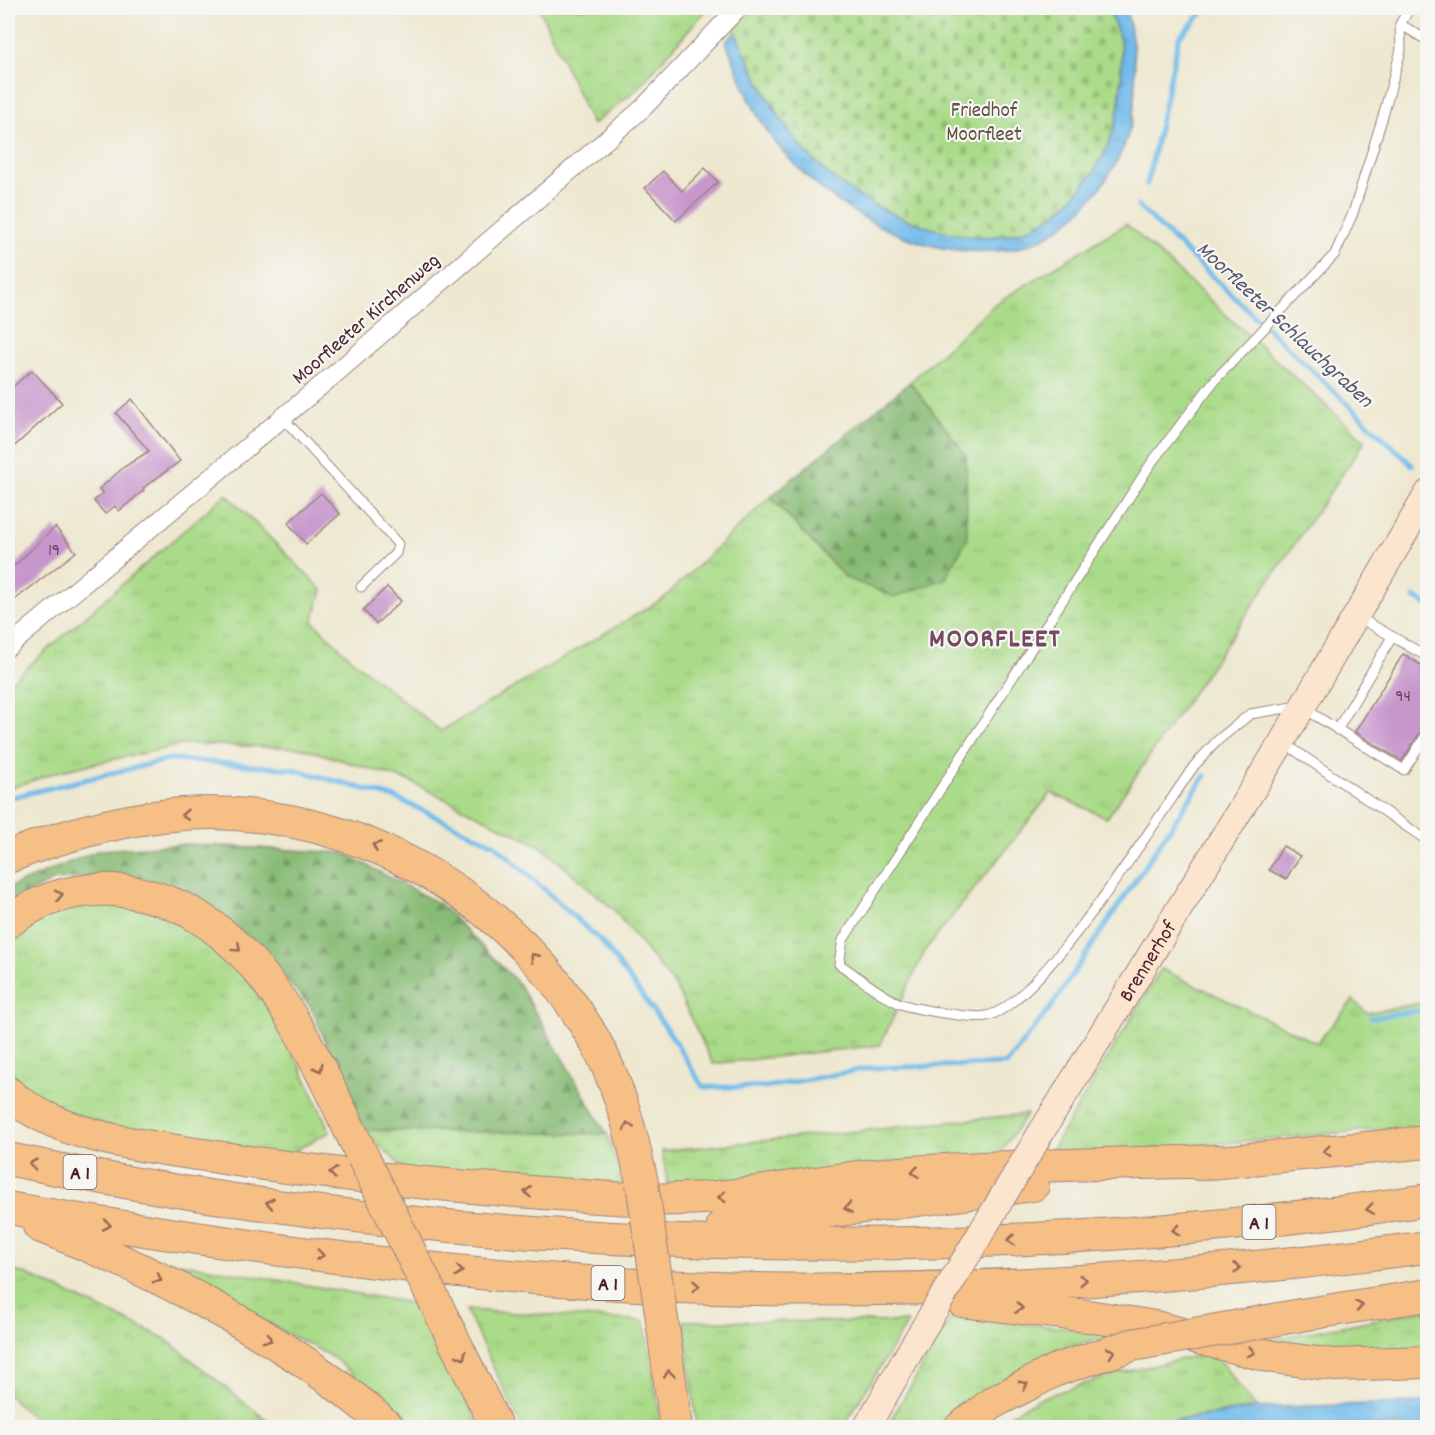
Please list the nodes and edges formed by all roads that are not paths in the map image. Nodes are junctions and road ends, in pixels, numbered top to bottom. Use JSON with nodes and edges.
{"nodes":[{"id":1,"x":738,"y":8,"type":"edge"},
{"id":2,"x":1410,"y":8,"type":"edge"},
{"id":3,"x":1400,"y":24,"type":"junction"},
{"id":4,"x":1428,"y":41,"type":"edge"},
{"id":5,"x":283,"y":418,"type":"junction"},
{"id":6,"x":1428,"y":493,"type":"edge"},
{"id":7,"x":361,"y":587,"type":"dead end"},
{"id":8,"x":1356,"y":616,"type":"junction"},
{"id":9,"x":1392,"y":637,"type":"junction"},
{"id":10,"x":8,"y":647,"type":"edge"},
{"id":11,"x":1428,"y":657,"type":"edge"},
{"id":12,"x":1303,"y":706,"type":"junction"},
{"id":13,"x":1337,"y":730,"type":"junction"},
{"id":14,"x":1428,"y":732,"type":"edge"},
{"id":15,"x":1282,"y":742,"type":"junction"},
{"id":16,"x":1428,"y":841,"type":"edge"},
{"id":17,"x":8,"y":857,"type":"edge"},
{"id":18,"x":8,"y":922,"type":"edge"},
{"id":19,"x":8,"y":1093,"type":"edge"},
{"id":20,"x":1428,"y":1142,"type":"edge"},
{"id":21,"x":8,"y":1159,"type":"edge"},
{"id":22,"x":1219,"y":1161,"type":"junction"},
{"id":23,"x":1428,"y":1200,"type":"edge"},
{"id":24,"x":8,"y":1208,"type":"edge"},
{"id":25,"x":8,"y":1215,"type":"edge"},
{"id":26,"x":621,"y":1239,"type":"junction"},
{"id":27,"x":1428,"y":1247,"type":"edge"},
{"id":28,"x":856,"y":1288,"type":"junction"},
{"id":29,"x":1428,"y":1296,"type":"edge"},
{"id":30,"x":1428,"y":1362,"type":"edge"},
{"id":31,"x":389,"y":1428,"type":"edge"},
{"id":32,"x":497,"y":1428,"type":"edge"},
{"id":33,"x":676,"y":1428,"type":"edge"},
{"id":34,"x":866,"y":1428,"type":"edge"},
{"id":35,"x":960,"y":1428,"type":"edge"}],
"edges":[{"from":1,"to":5,"type":"street","name":"Moorfleeter Kirchenweg"},
{"from":2,"to":3,"type":"lane"},
{"from":3,"to":4,"type":"lane"},
{"from":3,"to":12,"type":"lane"},
{"from":5,"to":7,"type":"lane"},
{"from":5,"to":10,"type":"street","name":"Moorfleeter Kirchenweg"},
{"from":6,"to":8,"type":"street","name":"Brennerhof"},
{"from":8,"to":9,"type":"lane"},
{"from":8,"to":12,"type":"street","name":"Brennerhof"},
{"from":9,"to":11,"type":"lane"},
{"from":9,"to":13,"type":"lane"},
{"from":12,"to":13,"type":"lane"},
{"from":12,"to":15,"type":"street","name":"Brennerhof"},
{"from":13,"to":14,"type":"lane"},
{"from":15,"to":16,"type":"lane"},
{"from":15,"to":34,"type":"street","name":"Brennerhof","bridge":true},
{"from":33,"to":17,"type":"highway","one_way":true,"bridge":true},
{"from":18,"to":32,"type":"highway","one_way":true,"bridge":true},
{"from":22,"to":19,"type":"highway","one_way":true},
{"from":20,"to":22,"type":"highway","one_way":true},
{"from":26,"to":21,"type":"highway","number":"A 1","one_way":true},
{"from":22,"to":26,"type":"highway","one_way":true},
{"from":23,"to":26,"type":"highway","number":"A 1","one_way":true},
{"from":24,"to":28,"type":"highway","number":"A 1","one_way":true},
{"from":25,"to":31,"type":"highway","one_way":true},
{"from":28,"to":27,"type":"highway","number":"A 1","one_way":true},
{"from":28,"to":30,"type":"highway","one_way":true},
{"from":35,"to":29,"type":"highway","one_way":true,"bridge":true}]}
